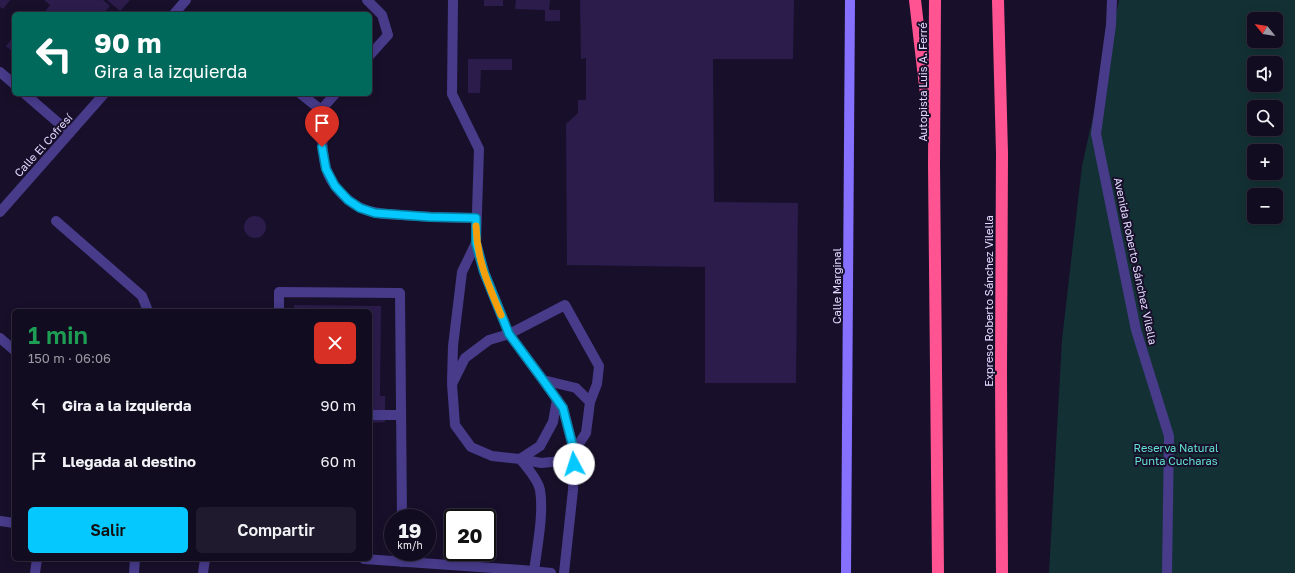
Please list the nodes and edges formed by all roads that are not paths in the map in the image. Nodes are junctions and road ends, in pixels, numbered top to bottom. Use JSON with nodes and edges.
{"nodes":[{"id":1,"x":186,"y":0,"type":"edge"},
{"id":2,"x":367,"y":0,"type":"edge"},
{"id":3,"x":453,"y":0,"type":"edge"},
{"id":4,"x":850,"y":0,"type":"edge"},
{"id":5,"x":915,"y":0,"type":"edge"},
{"id":6,"x":935,"y":0,"type":"edge"},
{"id":7,"x":998,"y":0,"type":"edge"},
{"id":8,"x":1003,"y":0,"type":"edge"},
{"id":9,"x":1112,"y":0,"type":"edge"},
{"id":10,"x":176,"y":12,"type":"edge"},
{"id":11,"x":999,"y":28,"type":"junction"},
{"id":12,"x":372,"y":53,"type":"edge"},
{"id":13,"x":0,"y":72,"type":"edge"},
{"id":14,"x":12,"y":82,"type":"edge"},
{"id":15,"x":27,"y":96,"type":"edge"},
{"id":16,"x":102,"y":96,"type":"edge"},
{"id":17,"x":304,"y":96,"type":"edge"},
{"id":18,"x":333,"y":96,"type":"edge"},
{"id":19,"x":321,"y":110,"type":"junction"},
{"id":20,"x":70,"y":133,"type":"junction"},
{"id":21,"x":934,"y":164,"type":"junction"},
{"id":22,"x":0,"y":212,"type":"edge"},
{"id":23,"x":476,"y":218,"type":"junction"},
{"id":24,"x":56,"y":221,"type":"dead end"},
{"id":25,"x":476,"y":243,"type":"junction"},
{"id":26,"x":147,"y":309,"type":"edge"},
{"id":27,"x":279,"y":309,"type":"edge"},
{"id":28,"x":509,"y":334,"type":"junction"},
{"id":29,"x":0,"y":338,"type":"edge"},
{"id":30,"x":12,"y":348,"type":"edge"},
{"id":31,"x":543,"y":380,"type":"junction"},
{"id":32,"x":452,"y":384,"type":"junction"},
{"id":33,"x":557,"y":399,"type":"junction"},
{"id":34,"x":590,"y":402,"type":"junction"},
{"id":35,"x":372,"y":415,"type":"edge"},
{"id":36,"x":401,"y":415,"type":"junction"},
{"id":37,"x":574,"y":451,"type":"junction"},
{"id":38,"x":520,"y":459,"type":"junction"},
{"id":39,"x":402,"y":509,"type":"edge"},
{"id":40,"x":0,"y":521,"type":"edge"},
{"id":41,"x":12,"y":523,"type":"edge"},
{"id":42,"x":384,"y":558,"type":"edge"},
{"id":43,"x":372,"y":559,"type":"edge"},
{"id":44,"x":37,"y":561,"type":"edge"},
{"id":45,"x":136,"y":561,"type":"edge"},
{"id":46,"x":205,"y":561,"type":"edge"},
{"id":47,"x":436,"y":561,"type":"edge"},
{"id":48,"x":534,"y":571,"type":"junction"},
{"id":49,"x":35,"y":573,"type":"edge"},
{"id":50,"x":134,"y":573,"type":"edge"},
{"id":51,"x":203,"y":573,"type":"edge"},
{"id":52,"x":552,"y":573,"type":"edge"},
{"id":53,"x":564,"y":573,"type":"edge"},
{"id":54,"x":846,"y":573,"type":"edge"},
{"id":55,"x":938,"y":573,"type":"edge"},
{"id":56,"x":1002,"y":573,"type":"edge"},
{"id":57,"x":1167,"y":573,"type":"edge"}],
"edges":[{"from":1,"to":10,"type":"street"},
{"from":2,"to":12,"type":"street"},
{"from":3,"to":23,"type":"street"},
{"from":4,"to":54,"type":"street","name":"Calle Marginal"},
{"from":5,"to":21,"type":"highway"},
{"from":6,"to":21,"type":"highway","name":"Autopista Luis A. Ferré"},
{"from":7,"to":11,"type":"highway"},
{"from":8,"to":11,"type":"highway"},
{"from":9,"to":57,"type":"street","name":"Avenida Roberto Sánchez Vilella"},
{"from":11,"to":56,"type":"highway","name":"Expreso Roberto Sánchez Vilella"},
{"from":13,"to":14,"type":"street"},
{"from":15,"to":20,"type":"street"},
{"from":16,"to":20,"type":"street","name":"Calle El Cofresí"},
{"from":17,"to":19,"type":"street"},
{"from":18,"to":19,"type":"street"},
{"from":19,"to":23,"type":"street"},
{"from":20,"to":22,"type":"street","name":"Calle El Cofresí"},
{"from":21,"to":55,"type":"highway"},
{"from":23,"to":25,"type":"street"},
{"from":24,"to":26,"type":"street"},
{"from":25,"to":28,"type":"street"},
{"from":25,"to":32,"type":"street"},
{"from":27,"to":36,"type":"street"},
{"from":28,"to":31,"type":"street"},
{"from":28,"to":32,"type":"street"},
{"from":28,"to":34,"type":"street"},
{"from":29,"to":30,"type":"street"},
{"from":31,"to":33,"type":"street"},
{"from":31,"to":34,"type":"street"},
{"from":32,"to":38,"type":"street"},
{"from":33,"to":37,"type":"street"},
{"from":33,"to":38,"type":"street"},
{"from":34,"to":37,"type":"street"},
{"from":35,"to":36,"type":"street"},
{"from":36,"to":39,"type":"street"},
{"from":37,"to":38,"type":"street"},
{"from":37,"to":53,"type":"street"},
{"from":38,"to":48,"type":"street"},
{"from":40,"to":41,"type":"street"},
{"from":42,"to":43,"type":"street"},
{"from":44,"to":49,"type":"street"},
{"from":45,"to":50,"type":"street"},
{"from":46,"to":51,"type":"street"},
{"from":47,"to":48,"type":"street"},
{"from":48,"to":52,"type":"street"}]}
